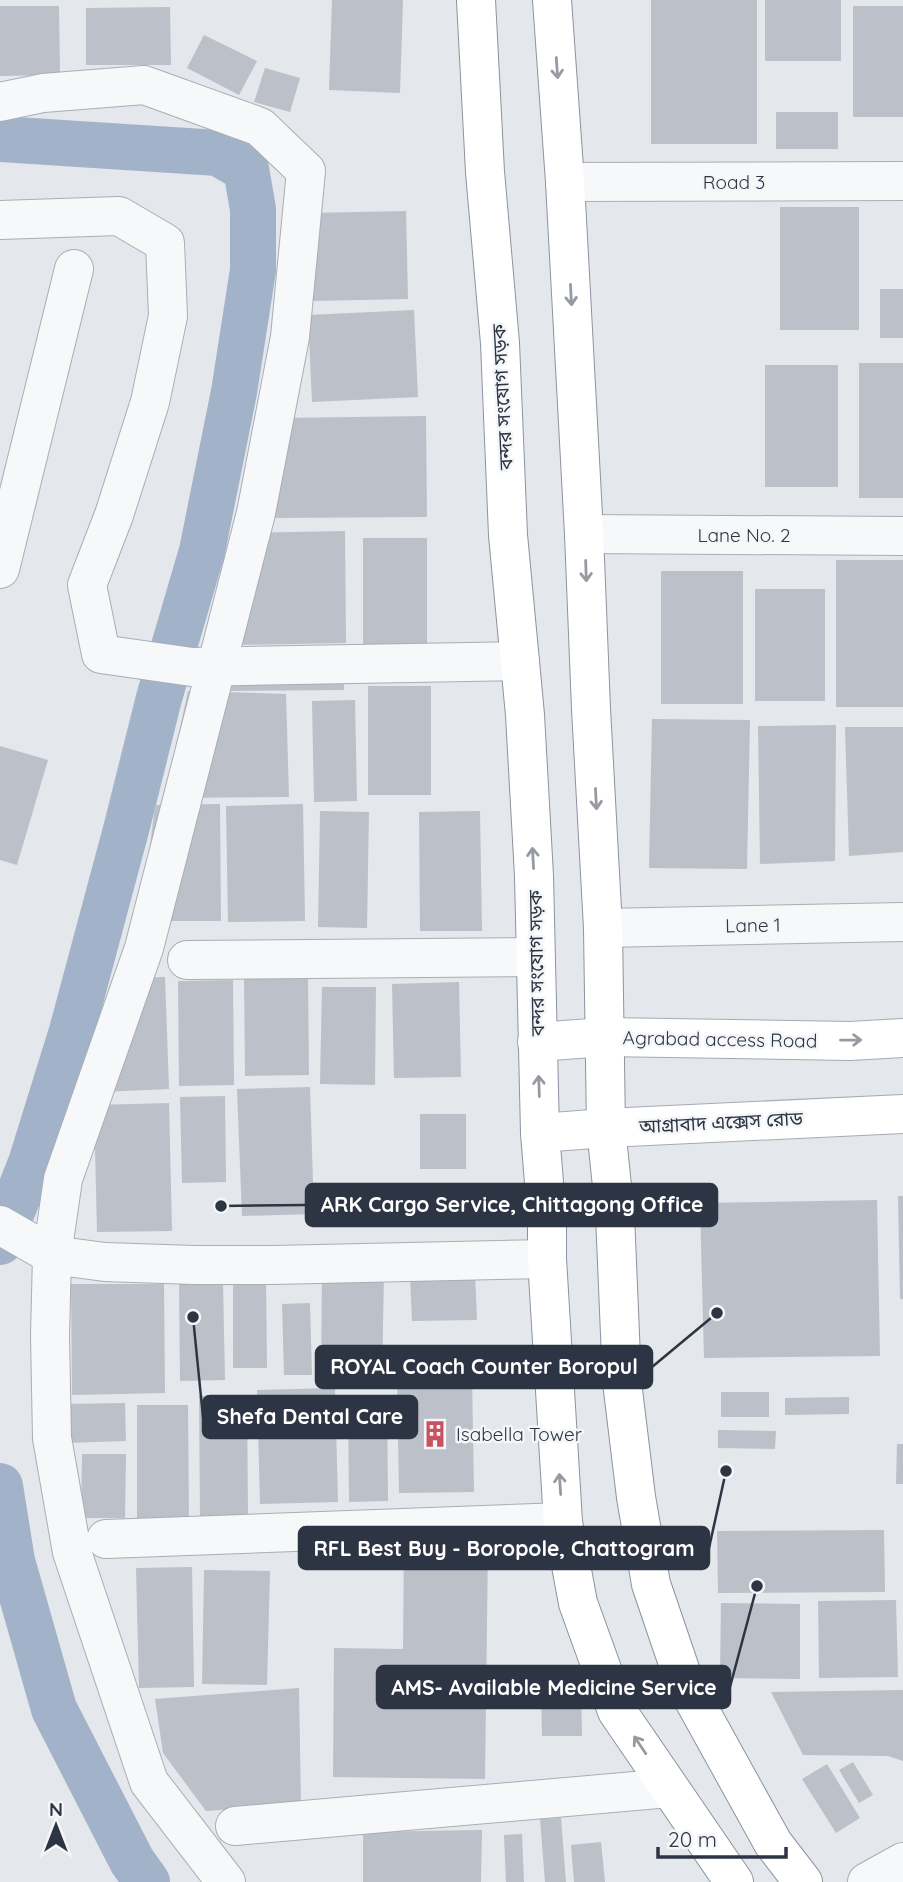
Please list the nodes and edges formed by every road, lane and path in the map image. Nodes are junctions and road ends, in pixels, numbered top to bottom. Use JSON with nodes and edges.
{"nodes":[{"id":1,"x":476,"y":0,"type":"edge"},
{"id":2,"x":552,"y":0,"type":"edge"},
{"id":3,"x":0,"y":102,"type":"edge"},
{"id":4,"x":903,"y":181,"type":"edge"},
{"id":5,"x":565,"y":182,"type":"junction"},
{"id":6,"x":0,"y":220,"type":"edge"},
{"id":7,"x":74,"y":269,"type":"dead end"},
{"id":8,"x":584,"y":534,"type":"junction"},
{"id":9,"x":903,"y":536,"type":"edge"},
{"id":10,"x":0,"y":569,"type":"edge"},
{"id":11,"x":520,"y":661,"type":"junction"},
{"id":12,"x":903,"y":922,"type":"edge"},
{"id":13,"x":603,"y":928,"type":"junction"},
{"id":14,"x":536,"y":957,"type":"junction"},
{"id":15,"x":187,"y":960,"type":"dead end"},
{"id":16,"x":605,"y":1037,"type":"junction"},
{"id":17,"x":903,"y":1038,"type":"edge"},
{"id":18,"x":537,"y":1042,"type":"junction"},
{"id":19,"x":903,"y":1114,"type":"edge"},
{"id":20,"x":606,"y":1128,"type":"junction"},
{"id":21,"x":540,"y":1133,"type":"junction"},
{"id":22,"x":0,"y":1225,"type":"edge"},
{"id":23,"x":52,"y":1255,"type":"junction"},
{"id":24,"x":547,"y":1259,"type":"junction"},
{"id":25,"x":563,"y":1522,"type":"junction"},
{"id":26,"x":106,"y":1539,"type":"dead end"},
{"id":27,"x":669,"y":1788,"type":"junction"},
{"id":28,"x":235,"y":1826,"type":"dead end"},
{"id":29,"x":903,"y":1862,"type":"edge"},
{"id":30,"x":226,"y":1882,"type":"edge"},
{"id":31,"x":734,"y":1882,"type":"edge"},
{"id":32,"x":803,"y":1882,"type":"edge"},
{"id":33,"x":867,"y":1882,"type":"edge"}],
"edges":[{"from":1,"to":11,"type":"main road","name":"বন্দর সংযোগ সড়ক"},
{"from":2,"to":5,"type":"main road","one_way":true},
{"from":3,"to":23,"type":"street"},
{"from":4,"to":5,"type":"street","name":"Road 3"},
{"from":5,"to":8,"type":"main road","one_way":true},
{"from":6,"to":11,"type":"street"},
{"from":7,"to":10,"type":"street"},
{"from":8,"to":9,"type":"street","name":"Lane No. 2"},
{"from":8,"to":13,"type":"main road","one_way":true},
{"from":14,"to":11,"type":"main road","name":"বন্দর সংযোগ সড়ক","one_way":true},
{"from":12,"to":13,"type":"street","name":"Lane 1"},
{"from":13,"to":16,"type":"main road"},
{"from":14,"to":15,"type":"street"},
{"from":14,"to":18,"type":"main road","name":"বন্দর সংযোগ সড়ক"},
{"from":16,"to":17,"type":"main road","name":"Agrabad access Road","one_way":true},
{"from":16,"to":18,"type":"main road","name":"Agrabad access Road"},
{"from":16,"to":20,"type":"main road"},
{"from":21,"to":18,"type":"main road","name":"বন্দর সংযোগ সড়ক","one_way":true},
{"from":19,"to":20,"type":"main road","name":"আগ্রাবাদ এক্সেস রোড"},
{"from":20,"to":21,"type":"main road","name":"আগ্রাবাদ এক্সেস রোড"},
{"from":20,"to":32,"type":"main road"},
{"from":21,"to":24,"type":"main road","name":"বন্দর সংযোগ সড়ক"},
{"from":22,"to":23,"type":"street"},
{"from":23,"to":24,"type":"street"},
{"from":23,"to":30,"type":"street"},
{"from":25,"to":24,"type":"main road","name":"বন্দর সংযোগ সড়ক","one_way":true},
{"from":25,"to":26,"type":"street"},
{"from":27,"to":25,"type":"main road","name":"বন্দর সংযোগ সড়ক","one_way":true},
{"from":27,"to":28,"type":"street"},
{"from":27,"to":31,"type":"main road","name":"বন্দর সংযোগ সড়ক"},
{"from":29,"to":33,"type":"street"}]}
